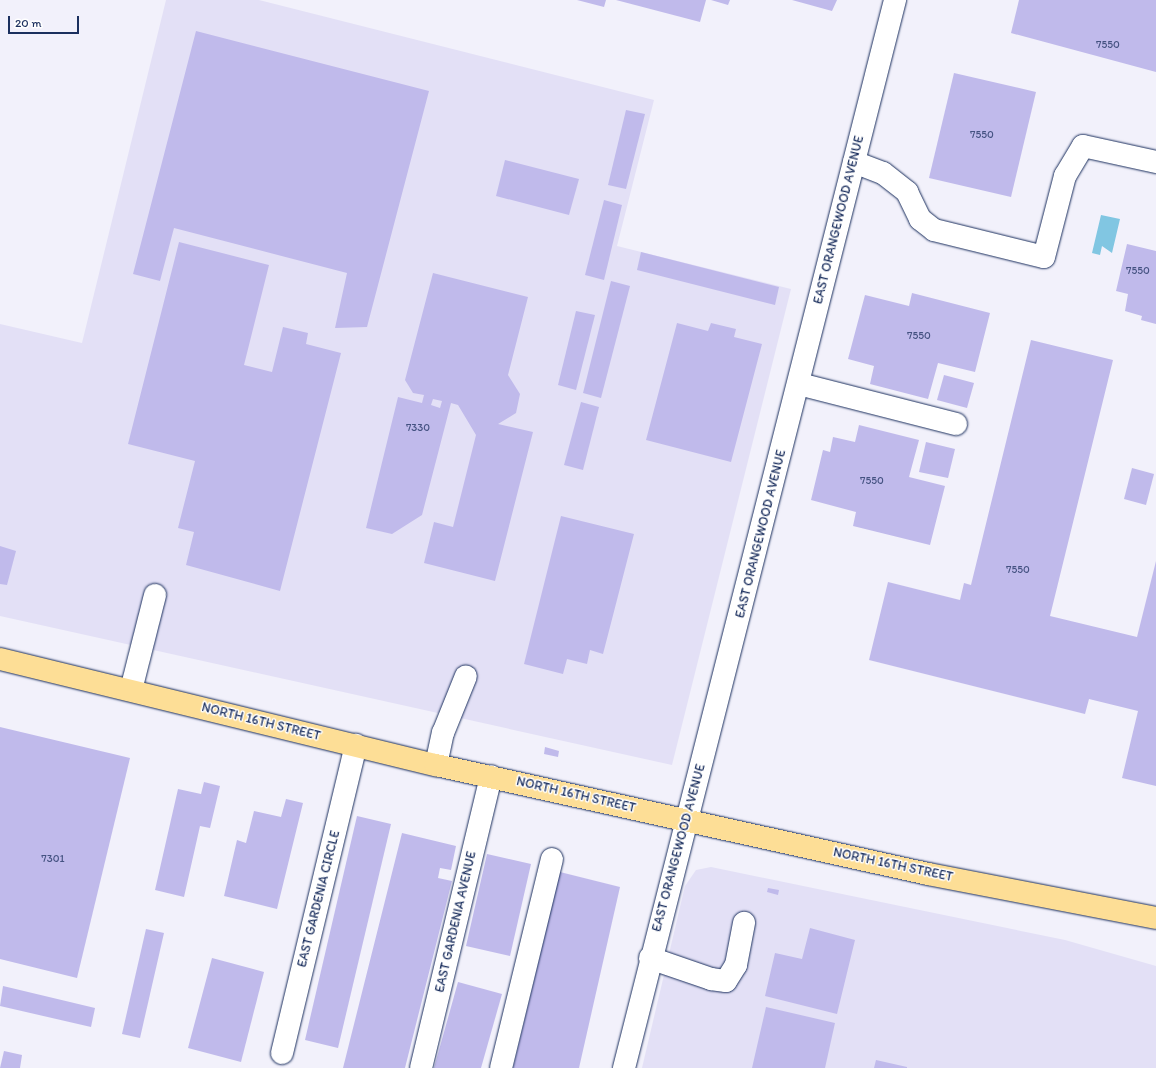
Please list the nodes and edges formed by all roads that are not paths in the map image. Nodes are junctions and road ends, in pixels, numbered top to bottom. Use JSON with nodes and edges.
{"nodes":[{"id":1,"x":895,"y":0,"type":"edge"},
{"id":2,"x":854,"y":162,"type":"junction"},
{"id":3,"x":1156,"y":162,"type":"edge"},
{"id":4,"x":799,"y":384,"type":"junction"},
{"id":5,"x":956,"y":424,"type":"dead end"},
{"id":6,"x":155,"y":595,"type":"dead end"},
{"id":7,"x":0,"y":658,"type":"edge"},
{"id":8,"x":466,"y":676,"type":"dead end"},
{"id":9,"x":130,"y":690,"type":"junction"},
{"id":10,"x":356,"y":745,"type":"junction"},
{"id":11,"x":436,"y":765,"type":"junction"},
{"id":12,"x":491,"y":776,"type":"junction"},
{"id":13,"x":687,"y":820,"type":"junction"},
{"id":14,"x":552,"y":860,"type":"dead end"},
{"id":15,"x":1156,"y":918,"type":"edge"},
{"id":16,"x":744,"y":923,"type":"dead end"},
{"id":17,"x":650,"y":958,"type":"junction"},
{"id":18,"x":282,"y":1053,"type":"dead end"},
{"id":19,"x":422,"y":1068,"type":"edge"},
{"id":20,"x":501,"y":1068,"type":"edge"},
{"id":21,"x":624,"y":1068,"type":"edge"}],
"edges":[{"from":1,"to":2,"type":"street","name":"EAST ORANGEWOOD AVENUE"},
{"from":2,"to":3,"type":"street"},
{"from":2,"to":4,"type":"street","name":"EAST ORANGEWOOD AVENUE"},
{"from":4,"to":5,"type":"street"},
{"from":4,"to":13,"type":"street","name":"EAST ORANGEWOOD AVENUE"},
{"from":6,"to":9,"type":"street"},
{"from":7,"to":9,"type":"main road","name":"NORTH 16TH STREET"},
{"from":8,"to":11,"type":"street"},
{"from":9,"to":10,"type":"main road","name":"NORTH 16TH STREET"},
{"from":10,"to":11,"type":"main road","name":"NORTH 16TH STREET"},
{"from":10,"to":18,"type":"street","name":"EAST GARDENIA CIRCLE"},
{"from":11,"to":12,"type":"main road","name":"NORTH 16TH STREET"},
{"from":12,"to":13,"type":"main road","name":"NORTH 16TH STREET"},
{"from":12,"to":19,"type":"street","name":"EAST GARDENIA AVENUE"},
{"from":13,"to":15,"type":"main road","name":"NORTH 16TH STREET"},
{"from":13,"to":17,"type":"street","name":"EAST ORANGEWOOD AVENUE"},
{"from":14,"to":20,"type":"street"},
{"from":16,"to":17,"type":"street"},
{"from":17,"to":21,"type":"street","name":"EAST ORANGEWOOD AVENUE"}]}
